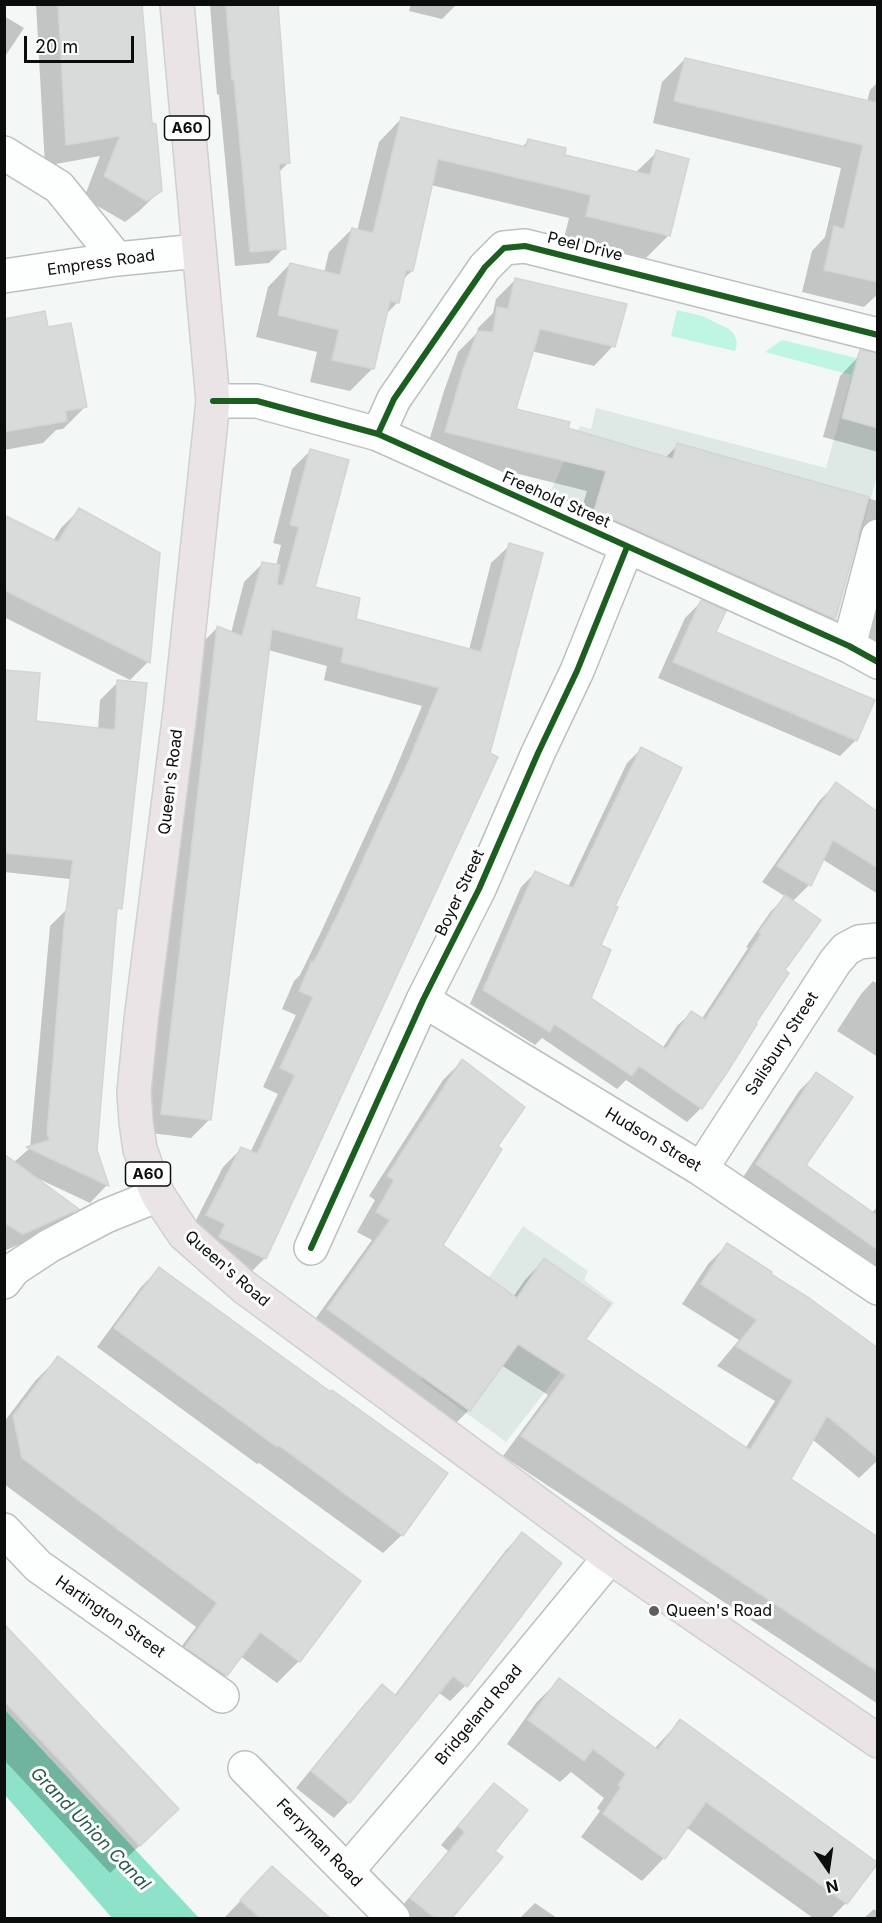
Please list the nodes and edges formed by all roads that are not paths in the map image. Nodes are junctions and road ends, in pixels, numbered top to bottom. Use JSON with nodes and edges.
{"nodes":[{"id":1,"x":177,"y":4,"type":"edge"},
{"id":2,"x":4,"y":153,"type":"edge"},
{"id":3,"x":198,"y":250,"type":"junction"},
{"id":4,"x":117,"y":259,"type":"junction"},
{"id":5,"x":4,"y":276,"type":"edge"},
{"id":6,"x":878,"y":335,"type":"edge"},
{"id":7,"x":213,"y":401,"type":"junction"},
{"id":8,"x":378,"y":434,"type":"junction"},
{"id":9,"x":878,"y":536,"type":"edge"},
{"id":10,"x":627,"y":547,"type":"junction"},
{"id":11,"x":849,"y":646,"type":"junction"},
{"id":12,"x":878,"y":662,"type":"edge"},
{"id":13,"x":878,"y":940,"type":"edge"},
{"id":14,"x":423,"y":1000,"type":"junction"},
{"id":15,"x":701,"y":1169,"type":"junction"},
{"id":16,"x":158,"y":1195,"type":"junction"},
{"id":17,"x":311,"y":1248,"type":"dead end"},
{"id":18,"x":4,"y":1282,"type":"edge"},
{"id":19,"x":878,"y":1288,"type":"edge"},
{"id":20,"x":4,"y":1530,"type":"edge"},
{"id":21,"x":610,"y":1557,"type":"junction"},
{"id":22,"x":222,"y":1696,"type":"dead end"},
{"id":23,"x":878,"y":1741,"type":"edge"},
{"id":24,"x":245,"y":1768,"type":"dead end"},
{"id":25,"x":347,"y":1871,"type":"junction"},
{"id":26,"x":393,"y":1918,"type":"edge"}],
"edges":[{"from":1,"to":3,"type":"main road","number":"A60"},
{"from":2,"to":4,"type":"street"},
{"from":3,"to":4,"type":"street","name":"Empress Road"},
{"from":3,"to":7,"type":"main road","name":"Queen's Road","number":"A60"},
{"from":4,"to":5,"type":"street","name":"Empress Road"},
{"from":6,"to":8,"type":"street","name":"Peel Drive"},
{"from":7,"to":8,"type":"street","name":"Freehold Street"},
{"from":7,"to":16,"type":"main road","name":"Queen's Road","number":"A60"},
{"from":8,"to":10,"type":"street","name":"Freehold Street"},
{"from":9,"to":11,"type":"street"},
{"from":10,"to":11,"type":"street","name":"Freehold Street"},
{"from":10,"to":14,"type":"street","name":"Boyer Street"},
{"from":11,"to":12,"type":"street","name":"Freehold Street"},
{"from":13,"to":15,"type":"street","name":"Salisbury Street"},
{"from":14,"to":15,"type":"street","name":"Hudson Street"},
{"from":14,"to":17,"type":"street","name":"Boyer Street"},
{"from":15,"to":19,"type":"street","name":"Hudson Street"},
{"from":16,"to":18,"type":"street"},
{"from":16,"to":21,"type":"main road","name":"Queen's Road","number":"A60"},
{"from":20,"to":22,"type":"street","name":"Hartington Street"},
{"from":21,"to":23,"type":"main road","name":"Queen's Road","number":"A60"},
{"from":21,"to":25,"type":"street","name":"Bridgeland Road"},
{"from":24,"to":25,"type":"street","name":"Ferryman Road"},
{"from":25,"to":26,"type":"street","name":"Ferryman Road"}]}
